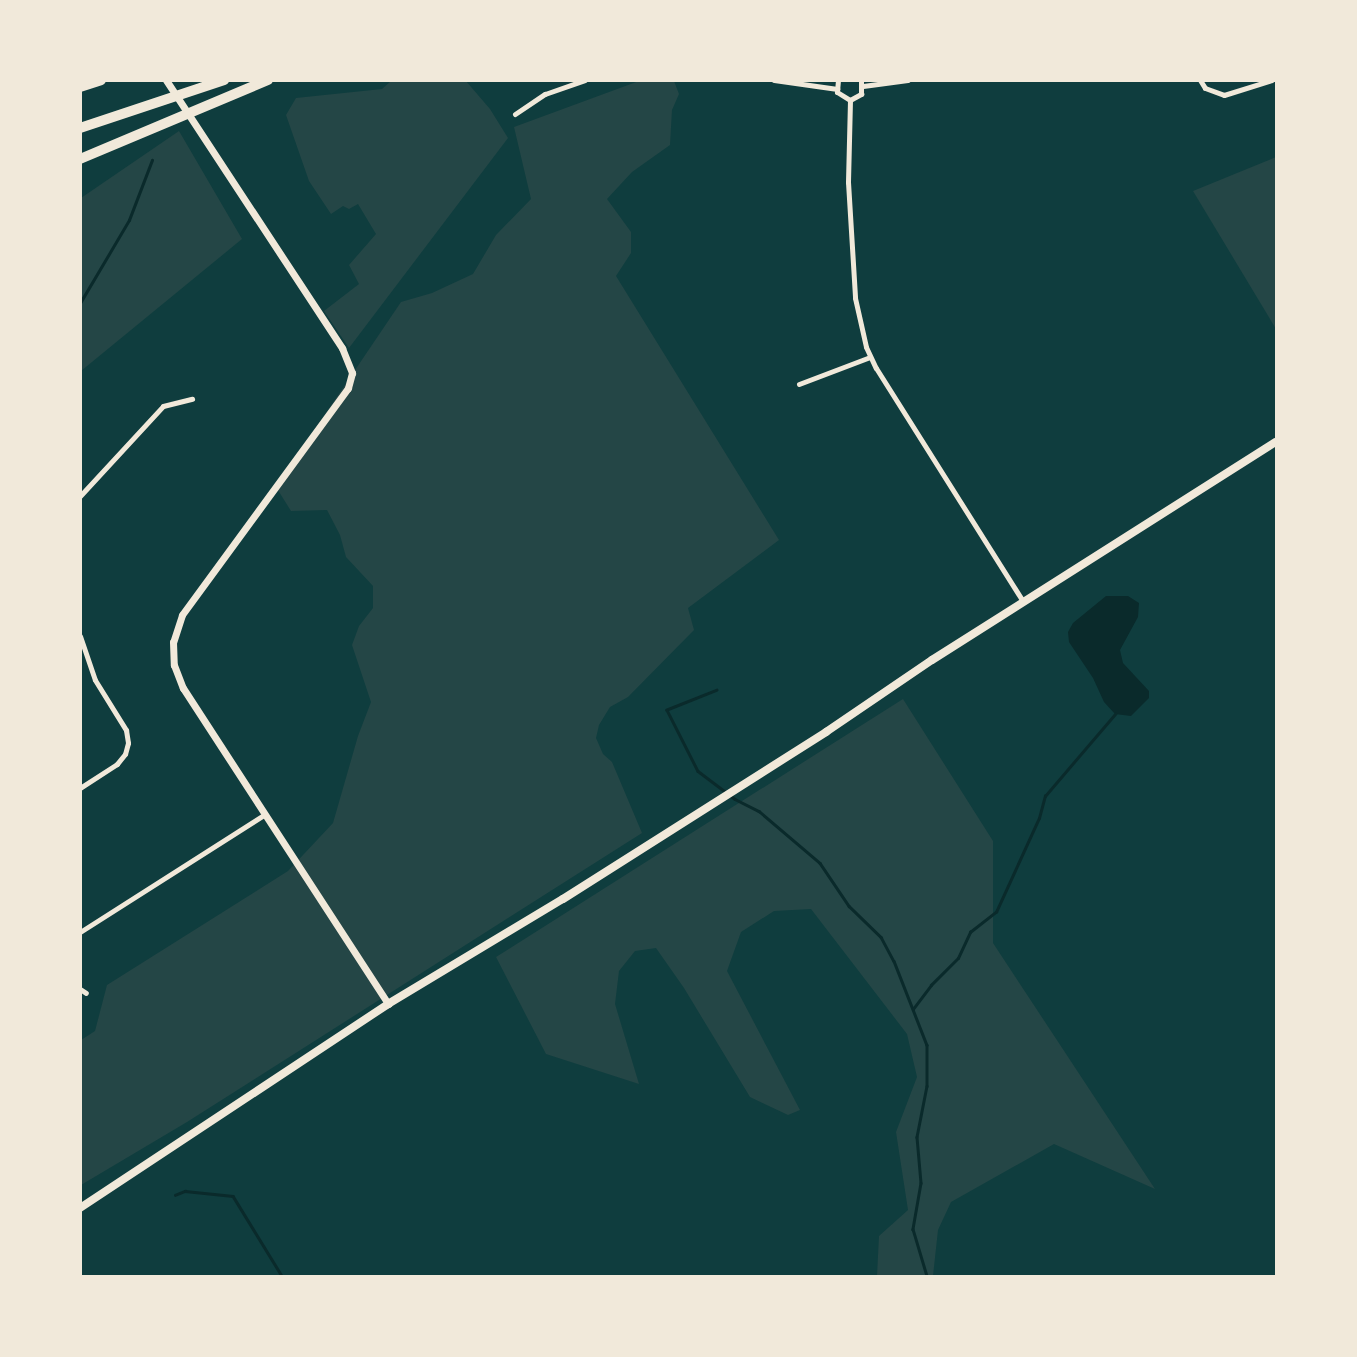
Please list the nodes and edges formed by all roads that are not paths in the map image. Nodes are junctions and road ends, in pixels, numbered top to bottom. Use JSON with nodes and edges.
{"nodes":[{"id":1,"x":101,"y":80,"type":"edge"},
{"id":2,"x":166,"y":80,"type":"edge"},
{"id":3,"x":223,"y":80,"type":"edge"},
{"id":4,"x":268,"y":80,"type":"edge"},
{"id":5,"x":585,"y":80,"type":"edge"},
{"id":6,"x":774,"y":80,"type":"edge"},
{"id":7,"x":838,"y":80,"type":"edge"},
{"id":8,"x":908,"y":80,"type":"edge"},
{"id":9,"x":1200,"y":80,"type":"edge"},
{"id":10,"x":1272,"y":80,"type":"edge"},
{"id":11,"x":862,"y":83,"type":"edge"},
{"id":12,"x":80,"y":87,"type":"edge"},
{"id":13,"x":836,"y":89,"type":"junction"},
{"id":14,"x":850,"y":100,"type":"junction"},
{"id":15,"x":515,"y":114,"type":"dead end"},
{"id":16,"x":80,"y":128,"type":"edge"},
{"id":17,"x":80,"y":159,"type":"edge"},
{"id":18,"x":870,"y":357,"type":"junction"},
{"id":19,"x":799,"y":384,"type":"dead end"},
{"id":20,"x":192,"y":399,"type":"dead end"},
{"id":21,"x":1276,"y":442,"type":"edge"},
{"id":22,"x":80,"y":496,"type":"edge"},
{"id":23,"x":1023,"y":601,"type":"junction"},
{"id":24,"x":81,"y":640,"type":"edge"},
{"id":25,"x":80,"y":788,"type":"edge"},
{"id":26,"x":265,"y":814,"type":"junction"},
{"id":27,"x":80,"y":932,"type":"edge"},
{"id":28,"x":388,"y":1004,"type":"junction"},
{"id":29,"x":80,"y":1208,"type":"edge"}],
"edges":[{"from":1,"to":12,"type":"highway"},
{"from":2,"to":26,"type":"street"},
{"from":3,"to":16,"type":"highway"},
{"from":4,"to":17,"type":"highway"},
{"from":5,"to":15,"type":"street"},
{"from":6,"to":13,"type":"street"},
{"from":7,"to":13,"type":"street"},
{"from":8,"to":11,"type":"street"},
{"from":9,"to":10,"type":"street"},
{"from":11,"to":14,"type":"street"},
{"from":13,"to":14,"type":"street"},
{"from":14,"to":18,"type":"street"},
{"from":18,"to":19,"type":"street"},
{"from":18,"to":23,"type":"street"},
{"from":20,"to":22,"type":"street"},
{"from":21,"to":23,"type":"main road"},
{"from":23,"to":28,"type":"main road"},
{"from":24,"to":25,"type":"street"},
{"from":26,"to":27,"type":"street"},
{"from":26,"to":28,"type":"street"},
{"from":28,"to":29,"type":"main road"}]}
